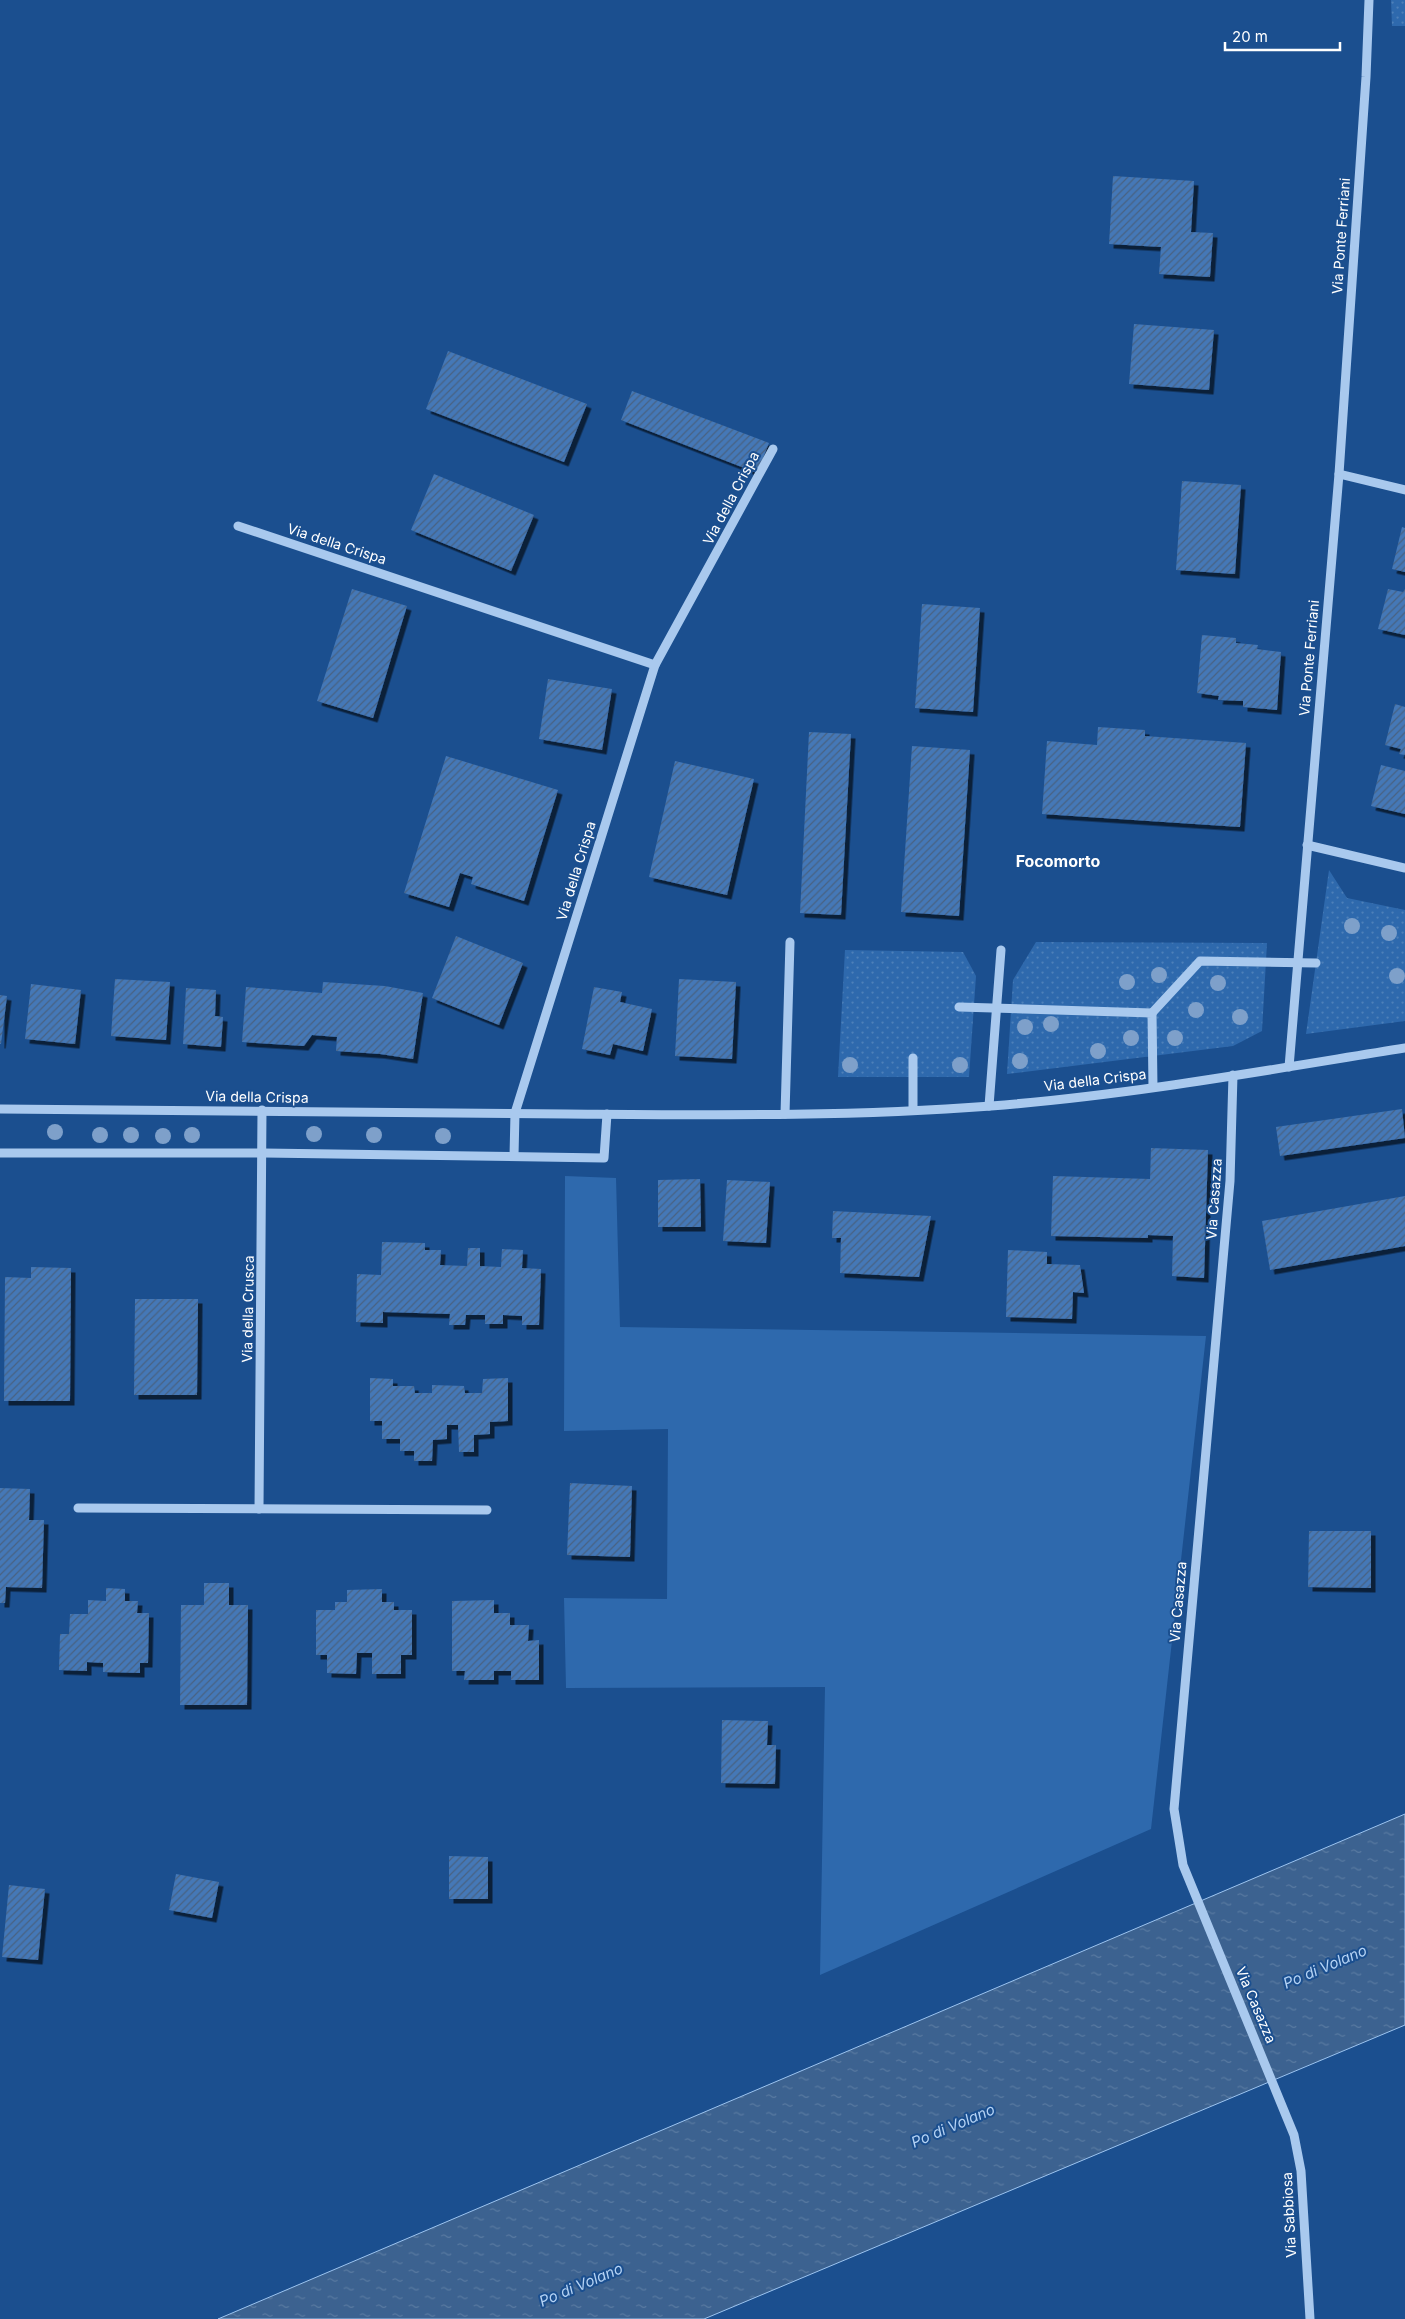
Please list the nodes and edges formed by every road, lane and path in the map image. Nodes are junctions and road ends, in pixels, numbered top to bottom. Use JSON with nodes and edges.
{"nodes":[{"id":1,"x":1369,"y":0,"type":"edge"},
{"id":2,"x":773,"y":449,"type":"dead end"},
{"id":3,"x":1339,"y":474,"type":"junction"},
{"id":4,"x":1405,"y":490,"type":"edge"},
{"id":5,"x":238,"y":526,"type":"dead end"},
{"id":6,"x":656,"y":665,"type":"junction"},
{"id":7,"x":1307,"y":845,"type":"junction"},
{"id":8,"x":1405,"y":868,"type":"edge"},
{"id":9,"x":790,"y":942,"type":"dead end"},
{"id":10,"x":1001,"y":950,"type":"dead end"},
{"id":11,"x":1297,"y":962,"type":"junction"},
{"id":12,"x":1316,"y":963,"type":"dead end"},
{"id":13,"x":959,"y":1006,"type":"dead end"},
{"id":14,"x":995,"y":1008,"type":"junction"},
{"id":15,"x":1152,"y":1013,"type":"junction"},
{"id":16,"x":1405,"y":1048,"type":"edge"},
{"id":17,"x":913,"y":1058,"type":"dead end"},
{"id":18,"x":1289,"y":1067,"type":"junction"},
{"id":19,"x":1233,"y":1075,"type":"junction"},
{"id":20,"x":1153,"y":1087,"type":"junction"},
{"id":21,"x":989,"y":1106,"type":"junction"},
{"id":22,"x":0,"y":1109,"type":"edge"},
{"id":23,"x":262,"y":1110,"type":"junction"},
{"id":24,"x":913,"y":1110,"type":"junction"},
{"id":25,"x":514,"y":1113,"type":"junction"},
{"id":26,"x":606,"y":1114,"type":"junction"},
{"id":27,"x":785,"y":1114,"type":"junction"},
{"id":28,"x":264,"y":1152,"type":"junction"},
{"id":29,"x":0,"y":1153,"type":"edge"},
{"id":30,"x":514,"y":1156,"type":"junction"},
{"id":31,"x":78,"y":1508,"type":"dead end"},
{"id":32,"x":259,"y":1509,"type":"junction"},
{"id":33,"x":487,"y":1510,"type":"dead end"},
{"id":34,"x":1286,"y":2112,"type":"joint"},
{"id":35,"x":1310,"y":2319,"type":"edge"}],
"edges":[{"from":1,"to":3,"type":"street","name":"Via Ponte Ferriani"},
{"from":2,"to":6,"type":"street","name":"Via della Crispa"},
{"from":3,"to":4,"type":"street"},
{"from":3,"to":7,"type":"street","name":"Via Ponte Ferriani"},
{"from":5,"to":6,"type":"street","name":"Via della Crispa"},
{"from":6,"to":25,"type":"street","name":"Via della Crispa"},
{"from":7,"to":8,"type":"street"},
{"from":7,"to":11,"type":"street","name":"Via Ponte Ferriani"},
{"from":9,"to":27,"type":"street"},
{"from":10,"to":14,"type":"street"},
{"from":11,"to":12,"type":"street"},
{"from":11,"to":15,"type":"street"},
{"from":11,"to":18,"type":"street","name":"Via Ponte Ferriani"},
{"from":13,"to":14,"type":"street"},
{"from":14,"to":15,"type":"street"},
{"from":14,"to":21,"type":"street"},
{"from":15,"to":20,"type":"street"},
{"from":16,"to":18,"type":"street","name":"Via della Crispa"},
{"from":17,"to":24,"type":"street"},
{"from":18,"to":19,"type":"street","name":"Via della Crispa"},
{"from":19,"to":20,"type":"street","name":"Via della Crispa"},
{"from":19,"to":34,"type":"street","name":"Via Casazza"},
{"from":20,"to":21,"type":"street","name":"Via della Crispa"},
{"from":21,"to":24,"type":"street","name":"Via della Crispa"},
{"from":22,"to":23,"type":"street","name":"Via della Crispa"},
{"from":23,"to":25,"type":"street","name":"Via della Crispa"},
{"from":23,"to":28,"type":"street","name":"Via della Crusca"},
{"from":24,"to":27,"type":"street","name":"Via della Crispa"},
{"from":25,"to":26,"type":"street","name":"Via della Crispa"},
{"from":25,"to":30,"type":"street","name":"Via della Crispa"},
{"from":26,"to":27,"type":"street","name":"Via della Crispa"},
{"from":26,"to":30,"type":"street"},
{"from":28,"to":29,"type":"street"},
{"from":28,"to":30,"type":"street"},
{"from":28,"to":32,"type":"street","name":"Via della Crusca"},
{"from":31,"to":32,"type":"street"},
{"from":32,"to":33,"type":"street"},
{"from":34,"to":35,"type":"street","name":"Via Sabbiosa"}]}
